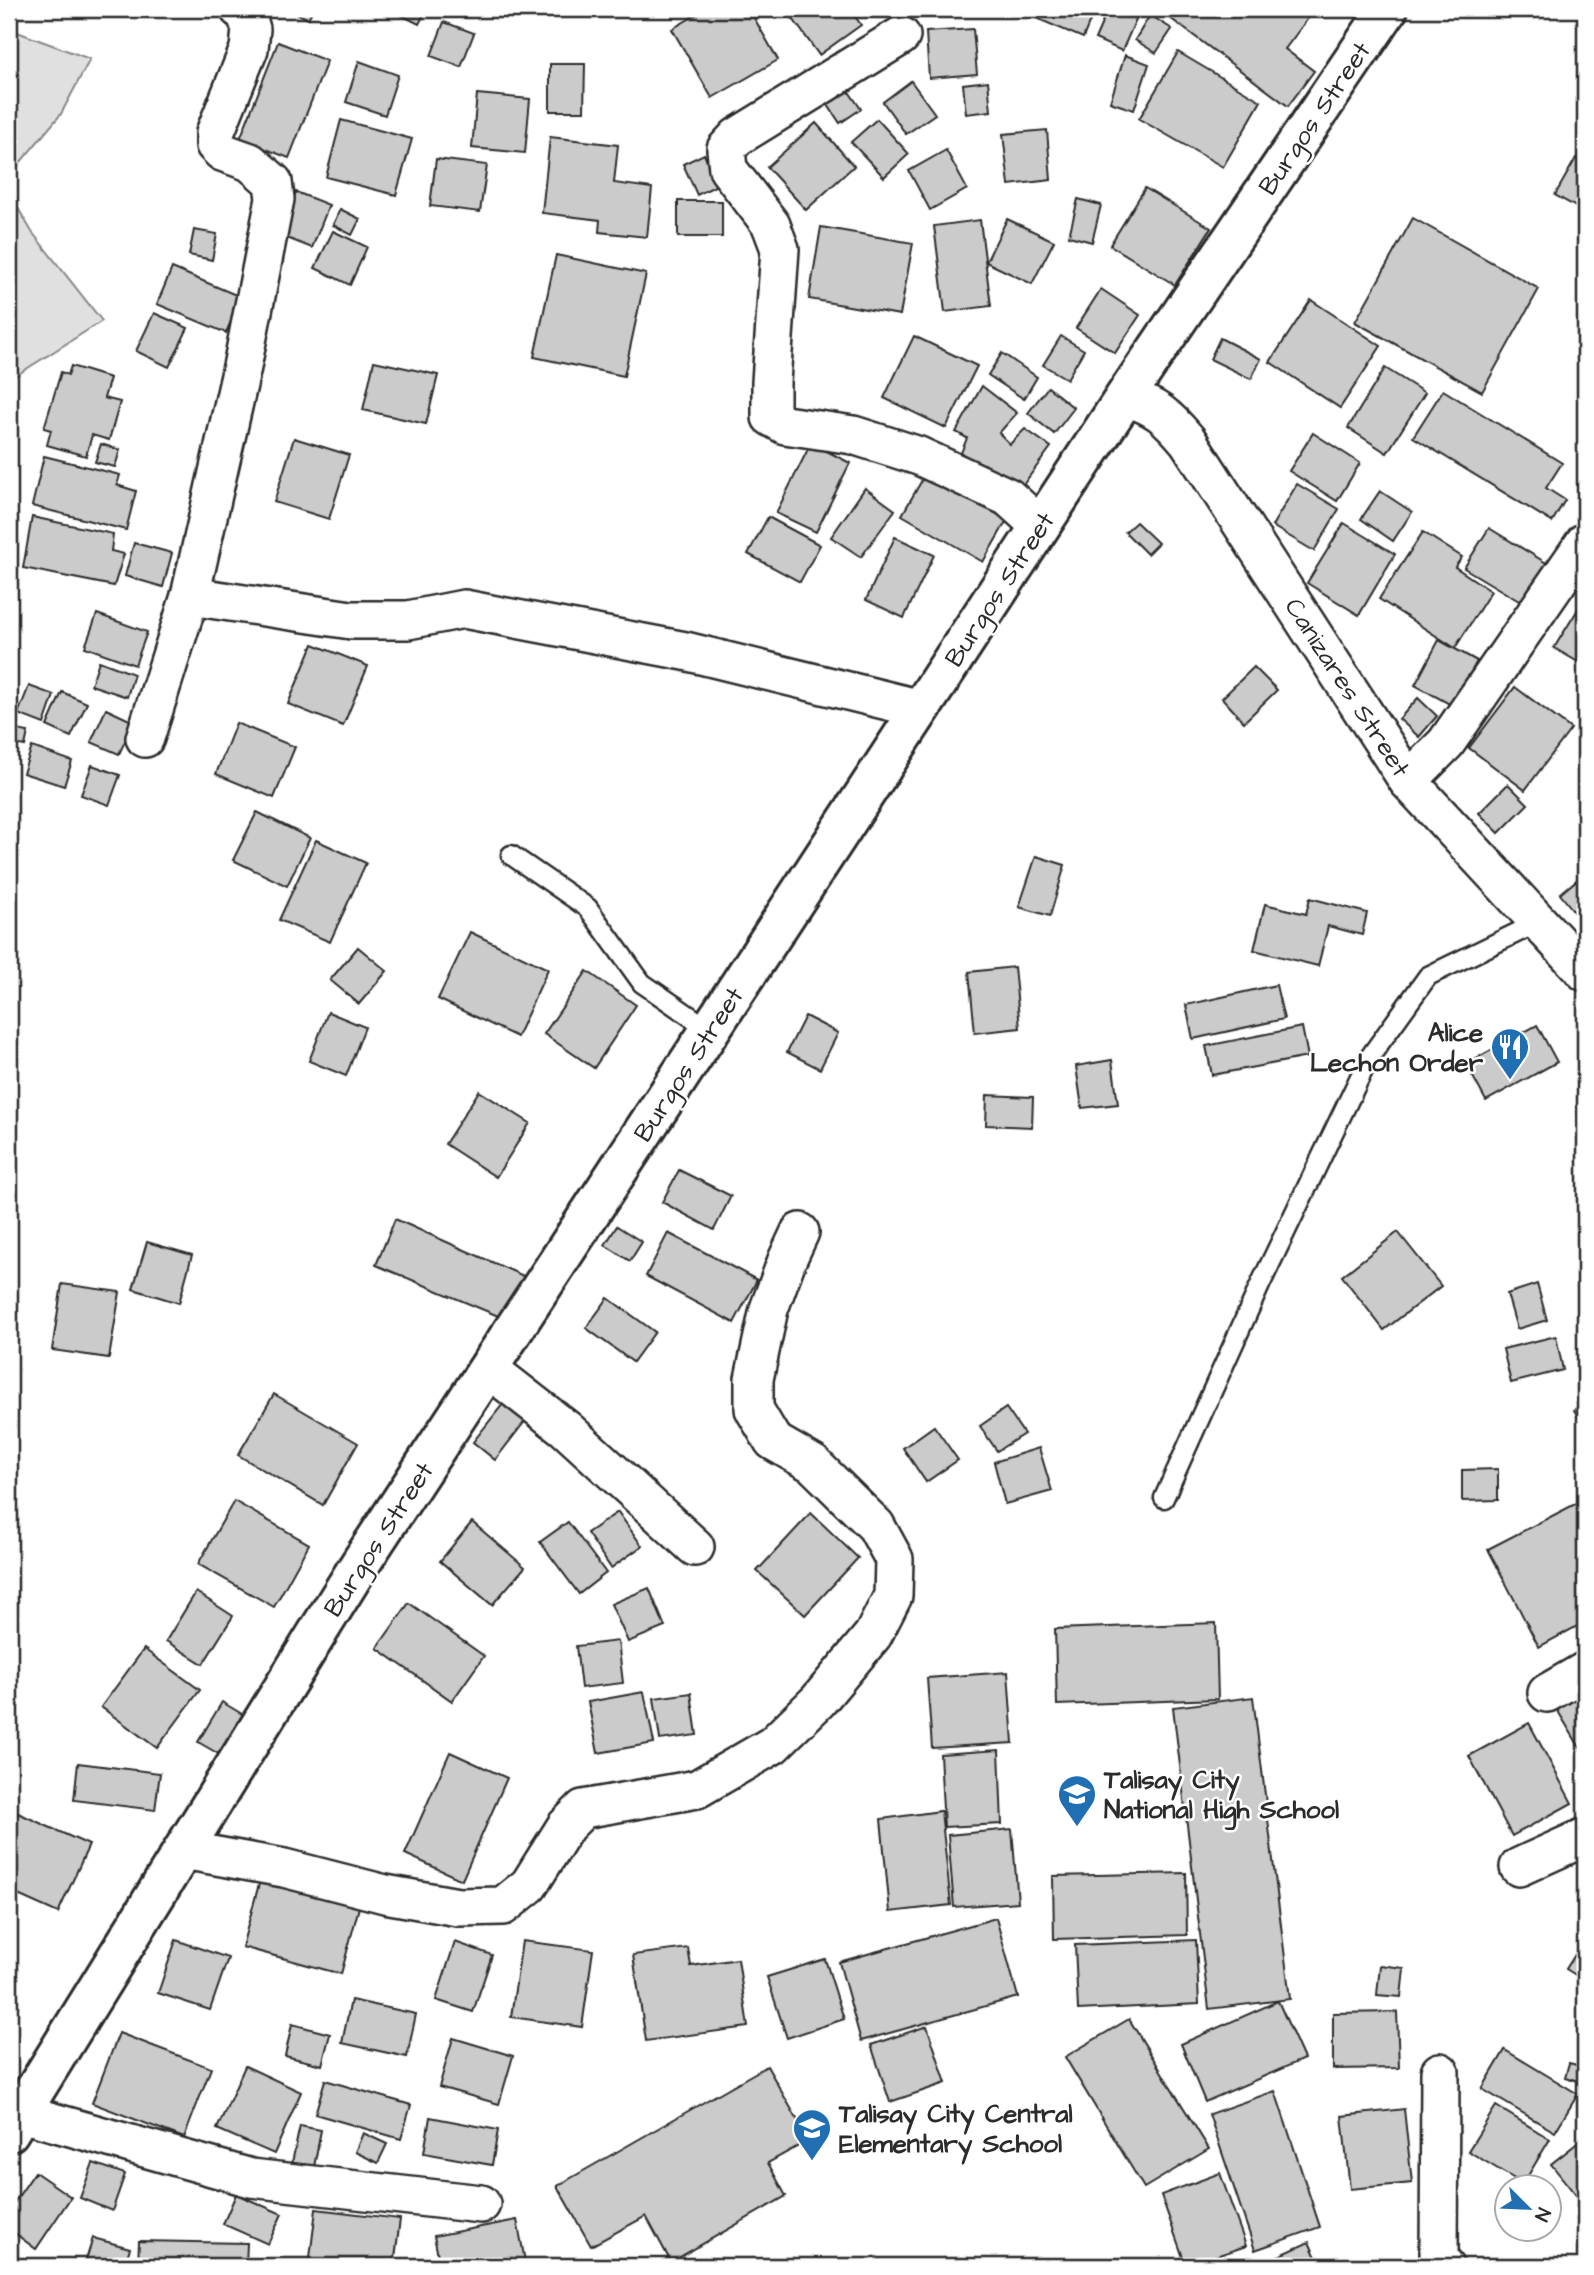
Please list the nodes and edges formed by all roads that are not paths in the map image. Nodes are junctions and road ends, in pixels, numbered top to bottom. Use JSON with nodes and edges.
{"nodes":[{"id":1,"x":239,"y":9,"type":"edge"},
{"id":2,"x":1388,"y":9,"type":"edge"},
{"id":3,"x":901,"y":36,"type":"dead end"},
{"id":4,"x":1125,"y":397,"type":"junction"},
{"id":5,"x":1040,"y":526,"type":"junction"},
{"id":6,"x":1585,"y":542,"type":"edge"},
{"id":7,"x":190,"y":596,"type":"junction"},
{"id":8,"x":921,"y":709,"type":"junction"},
{"id":9,"x":145,"y":738,"type":"dead end"},
{"id":10,"x":1408,"y":781,"type":"junction"},
{"id":11,"x":511,"y":855,"type":"dead end"},
{"id":12,"x":1539,"y":922,"type":"junction"},
{"id":13,"x":1585,"y":972,"type":"edge"},
{"id":14,"x":710,"y":1030,"type":"junction"},
{"id":15,"x":800,"y":1232,"type":"dead end"},
{"id":16,"x":489,"y":1369,"type":"junction"},
{"id":17,"x":1164,"y":1498,"type":"dead end"},
{"id":18,"x":695,"y":1547,"type":"dead end"},
{"id":19,"x":1585,"y":1671,"type":"edge"},
{"id":20,"x":1547,"y":1693,"type":"dead end"},
{"id":21,"x":1585,"y":1837,"type":"edge"},
{"id":22,"x":183,"y":1850,"type":"junction"},
{"id":23,"x":1520,"y":1867,"type":"dead end"},
{"id":24,"x":1440,"y":2072,"type":"dead end"},
{"id":25,"x":13,"y":2119,"type":"edge"},
{"id":26,"x":481,"y":2204,"type":"dead end"},
{"id":27,"x":1445,"y":2266,"type":"edge"}],
"edges":[{"from":1,"to":7,"type":"street"},
{"from":2,"to":4,"type":"street","name":"Burgos Street"},
{"from":3,"to":5,"type":"street"},
{"from":4,"to":5,"type":"street","name":"Burgos Street"},
{"from":4,"to":10,"type":"street","name":"Canizares Street"},
{"from":5,"to":8,"type":"street","name":"Burgos Street"},
{"from":6,"to":10,"type":"street"},
{"from":7,"to":8,"type":"street"},
{"from":7,"to":9,"type":"street"},
{"from":8,"to":14,"type":"street","name":"Burgos Street"},
{"from":10,"to":12,"type":"street","name":"Canizares Street"},
{"from":11,"to":14,"type":"lane"},
{"from":12,"to":13,"type":"street","name":"Canizares Street"},
{"from":12,"to":17,"type":"lane"},
{"from":14,"to":16,"type":"street","name":"Burgos Street"},
{"from":15,"to":22,"type":"street"},
{"from":16,"to":18,"type":"street"},
{"from":16,"to":22,"type":"street","name":"Burgos Street"},
{"from":19,"to":20,"type":"street"},
{"from":21,"to":23,"type":"street"},
{"from":22,"to":25,"type":"street","name":"Burgos Street"},
{"from":24,"to":27,"type":"street"},
{"from":25,"to":26,"type":"street"}]}
